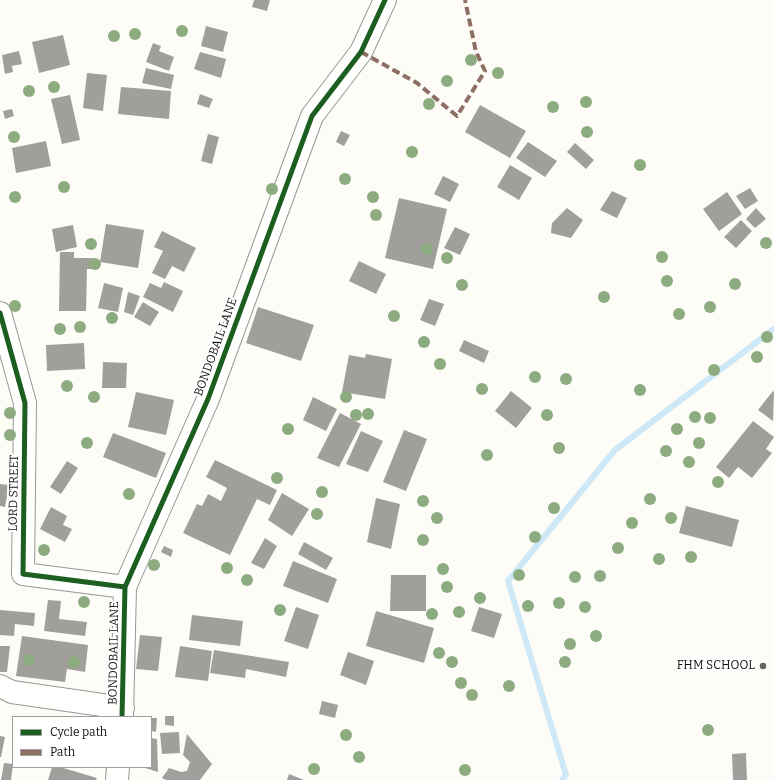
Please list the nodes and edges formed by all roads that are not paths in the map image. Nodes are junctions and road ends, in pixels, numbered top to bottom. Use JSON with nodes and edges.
{"nodes":[{"id":1,"x":385,"y":0,"type":"edge"},
{"id":2,"x":0,"y":313,"type":"edge"},
{"id":3,"x":126,"y":587,"type":"junction"},
{"id":4,"x":0,"y":686,"type":"edge"},
{"id":5,"x":122,"y":712,"type":"edge"},
{"id":6,"x":118,"y":768,"type":"edge"},
{"id":7,"x":117,"y":780,"type":"edge"}],
"edges":[{"from":1,"to":3,"type":"street","name":"BONDOBAIL LANE"},
{"from":2,"to":3,"type":"street","name":"LORD STREET"},
{"from":3,"to":5,"type":"street","name":"BONDOBAIL LANE"},
{"from":4,"to":5,"type":"street"},
{"from":6,"to":7,"type":"street"}]}
